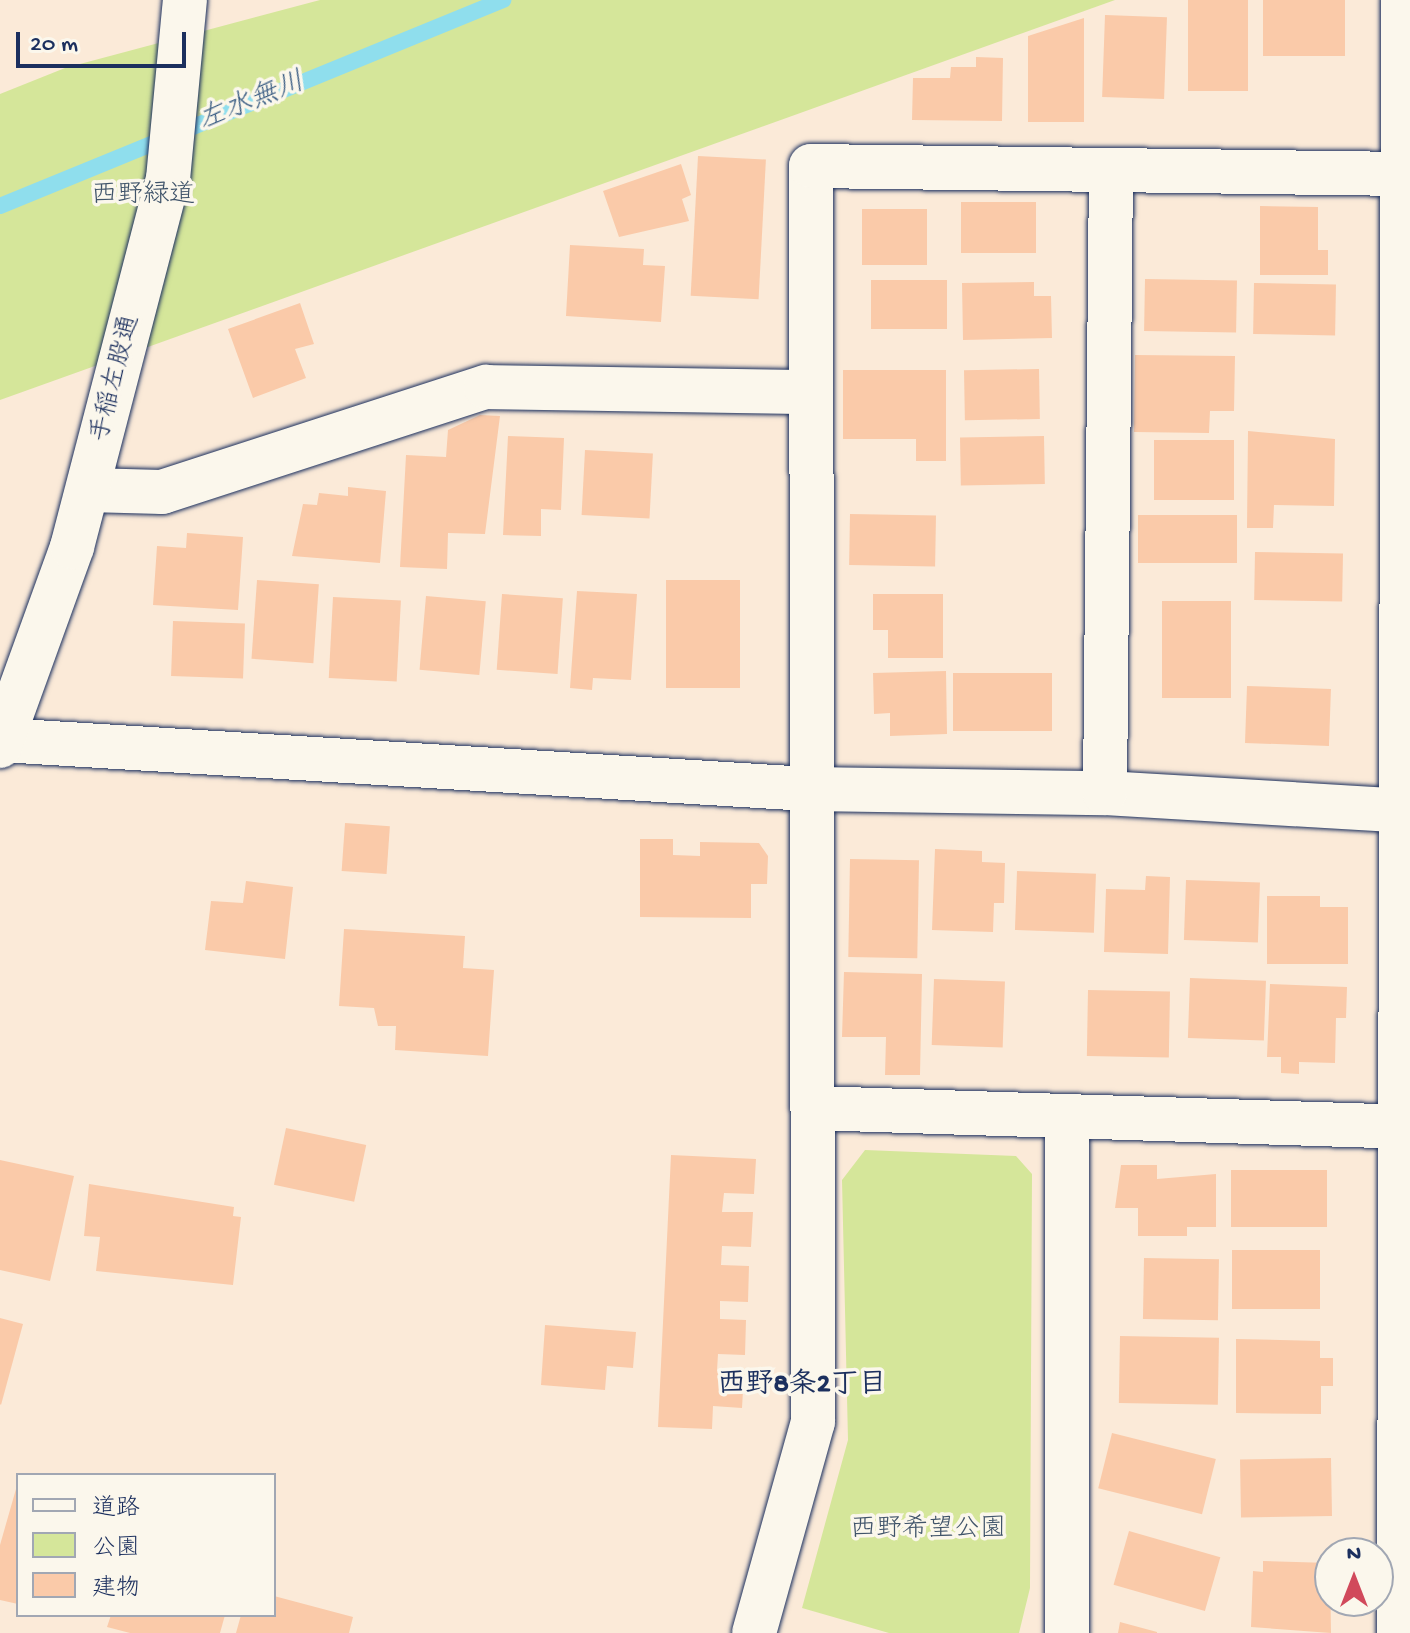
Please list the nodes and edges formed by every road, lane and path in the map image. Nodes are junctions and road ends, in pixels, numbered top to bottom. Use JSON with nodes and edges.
{"nodes":[{"id":1,"x":185,"y":0,"type":"edge"},
{"id":2,"x":1403,"y":0,"type":"edge"},
{"id":3,"x":1111,"y":170,"type":"junction"},
{"id":4,"x":1407,"y":174,"type":"edge"},
{"id":5,"x":811,"y":392,"type":"junction"},
{"id":6,"x":88,"y":490,"type":"junction"},
{"id":7,"x":1,"y":743,"type":"edge"},
{"id":8,"x":808,"y":789,"type":"junction"},
{"id":9,"x":1105,"y":793,"type":"junction"},
{"id":10,"x":1408,"y":810,"type":"edge"},
{"id":11,"x":813,"y":1108,"type":"junction"},
{"id":12,"x":1067,"y":1117,"type":"junction"},
{"id":13,"x":1406,"y":1127,"type":"edge"},
{"id":14,"x":754,"y":1633,"type":"edge"},
{"id":15,"x":1067,"y":1633,"type":"edge"},
{"id":16,"x":1399,"y":1633,"type":"edge"}],
"edges":[{"from":1,"to":6,"type":"street","name":"手稲左股通"},
{"from":2,"to":4,"type":"street"},
{"from":3,"to":4,"type":"street"},
{"from":3,"to":5,"type":"street"},
{"from":3,"to":9,"type":"street"},
{"from":4,"to":10,"type":"street"},
{"from":5,"to":6,"type":"street"},
{"from":5,"to":8,"type":"street"},
{"from":6,"to":7,"type":"street","name":"手稲左股通"},
{"from":7,"to":8,"type":"street"},
{"from":8,"to":9,"type":"street"},
{"from":8,"to":11,"type":"street"},
{"from":9,"to":10,"type":"street"},
{"from":10,"to":13,"type":"street"},
{"from":11,"to":12,"type":"street"},
{"from":11,"to":14,"type":"street"},
{"from":12,"to":13,"type":"street"},
{"from":12,"to":15,"type":"street"},
{"from":13,"to":16,"type":"street"}]}
